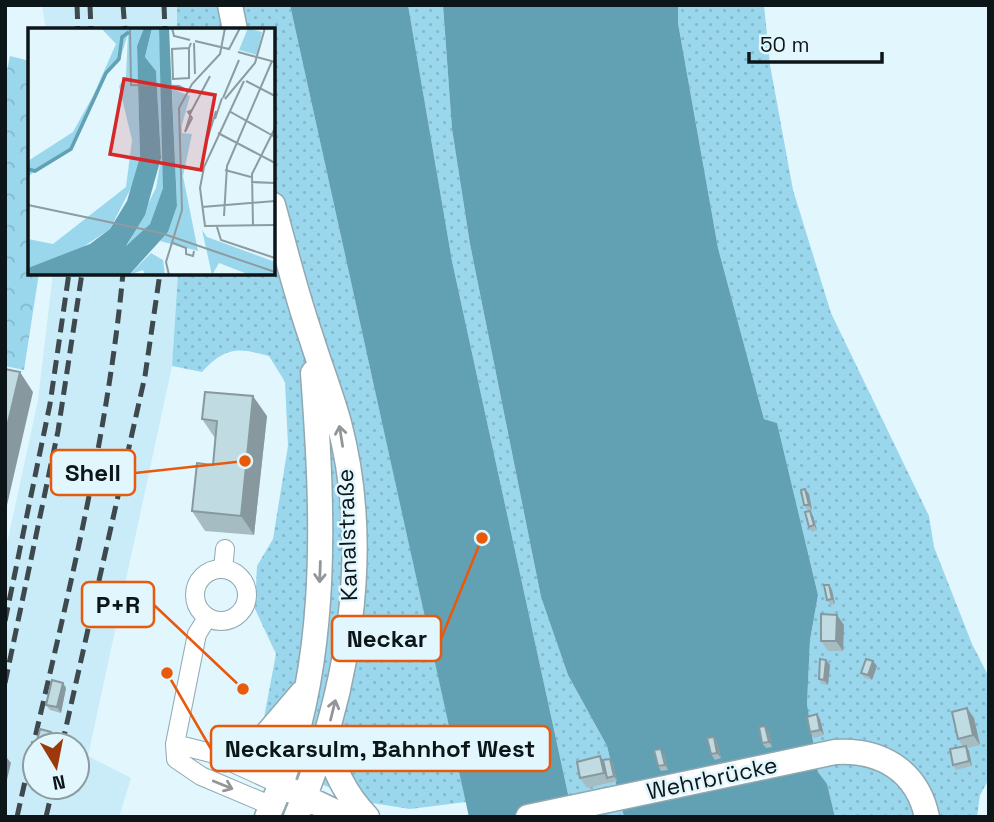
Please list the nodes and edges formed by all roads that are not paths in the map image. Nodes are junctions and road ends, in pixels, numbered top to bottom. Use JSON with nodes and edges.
{"nodes":[{"id":1,"x":230,"y":5,"type":"edge"},
{"id":2,"x":235,"y":28,"type":"edge"},
{"id":3,"x":275,"y":212,"type":"edge"},
{"id":4,"x":310,"y":334,"type":"junction"},
{"id":5,"x":225,"y":549,"type":"dead end"},
{"id":6,"x":223,"y":569,"type":"junction"},
{"id":7,"x":208,"y":618,"type":"junction"},
{"id":8,"x":306,"y":687,"type":"junction"},
{"id":9,"x":325,"y":739,"type":"junction"},
{"id":10,"x":176,"y":751,"type":"junction"},
{"id":11,"x":225,"y":759,"type":"junction"},
{"id":12,"x":285,"y":807,"type":"edge"},
{"id":13,"x":346,"y":817,"type":"edge"},
{"id":14,"x":367,"y":817,"type":"edge"},
{"id":15,"x":528,"y":817,"type":"edge"},
{"id":16,"x":927,"y":817,"type":"edge"}],
"edges":[{"from":1,"to":2,"type":"main road"},
{"from":3,"to":4,"type":"main road","name":"Kanalstraße"},
{"from":4,"to":8,"type":"main road","name":"Kanalstraße","one_way":true},
{"from":9,"to":4,"type":"main road","name":"Kanalstraße","one_way":true},
{"from":5,"to":6,"type":"street"},
{"from":6,"to":7,"type":"street"},
{"from":6,"to":7,"type":"street"},
{"from":7,"to":10,"type":"street"},
{"from":8,"to":11,"type":"main road"},
{"from":8,"to":12,"type":"main road","name":"Kanalstraße"},
{"from":9,"to":12,"type":"main road","name":"Kanalstraße"},
{"from":9,"to":14,"type":"main road"},
{"from":10,"to":11,"type":"street"},
{"from":10,"to":12,"type":"street","one_way":true},
{"from":11,"to":12,"type":"street"},
{"from":12,"to":13,"type":"main road"},
{"from":15,"to":16,"type":"main road","name":"Wehrbrücke"}]}
